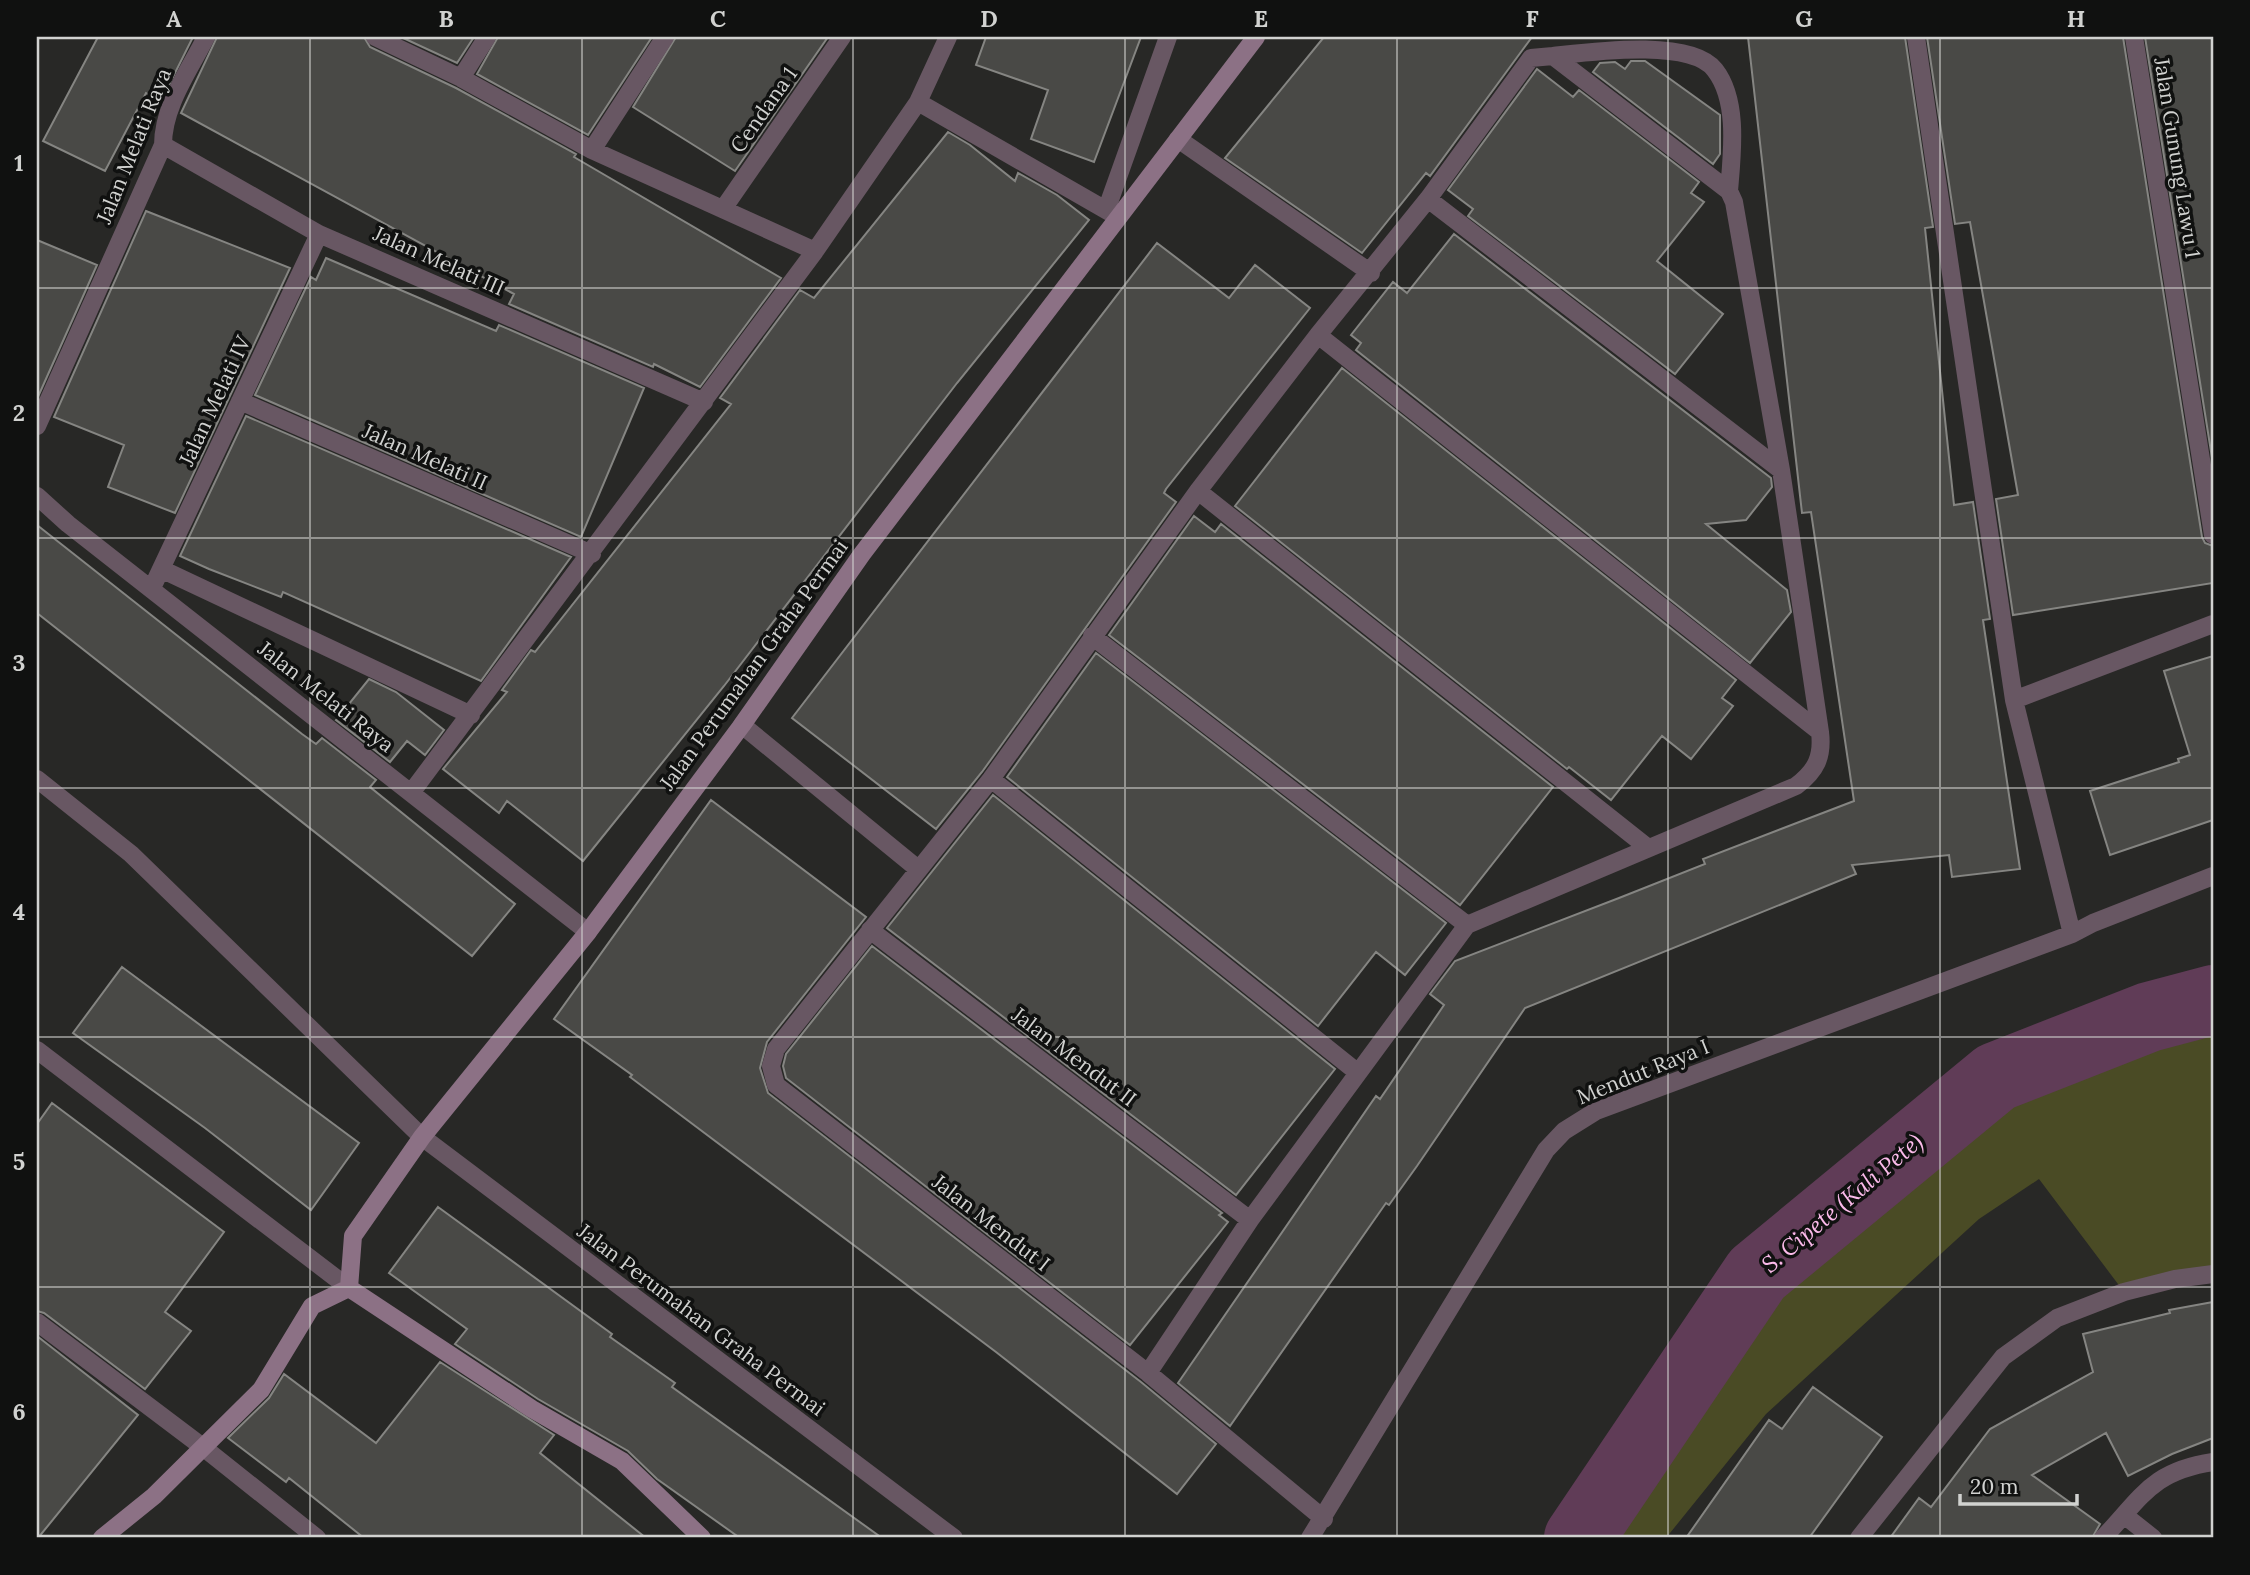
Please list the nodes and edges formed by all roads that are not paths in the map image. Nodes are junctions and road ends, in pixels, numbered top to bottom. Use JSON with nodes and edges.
{"nodes":[{"id":1,"x":206,"y":37,"type":"edge"},
{"id":2,"x":375,"y":37,"type":"edge"},
{"id":3,"x":487,"y":37,"type":"edge"},
{"id":4,"x":665,"y":37,"type":"edge"},
{"id":5,"x":842,"y":37,"type":"edge"},
{"id":6,"x":948,"y":37,"type":"edge"},
{"id":7,"x":1168,"y":37,"type":"edge"},
{"id":8,"x":1256,"y":37,"type":"edge"},
{"id":9,"x":1916,"y":37,"type":"edge"},
{"id":10,"x":2134,"y":37,"type":"edge"},
{"id":11,"x":1553,"y":56,"type":"junction"},
{"id":12,"x":461,"y":78,"type":"junction"},
{"id":13,"x":918,"y":102,"type":"junction"},
{"id":14,"x":1178,"y":139,"type":"junction"},
{"id":15,"x":163,"y":145,"type":"junction"},
{"id":16,"x":592,"y":150,"type":"junction"},
{"id":17,"x":1729,"y":191,"type":"junction"},
{"id":18,"x":1428,"y":199,"type":"junction"},
{"id":19,"x":723,"y":209,"type":"junction"},
{"id":20,"x":1113,"y":212,"type":"junction"},
{"id":21,"x":319,"y":233,"type":"junction"},
{"id":22,"x":815,"y":251,"type":"junction"},
{"id":23,"x":1371,"y":273,"type":"junction"},
{"id":24,"x":1318,"y":335,"type":"junction"},
{"id":25,"x":240,"y":401,"type":"junction"},
{"id":26,"x":704,"y":402,"type":"junction"},
{"id":27,"x":37,"y":426,"type":"edge"},
{"id":28,"x":1781,"y":470,"type":"junction"},
{"id":29,"x":1199,"y":491,"type":"junction"},
{"id":30,"x":37,"y":496,"type":"edge"},
{"id":31,"x":2213,"y":535,"type":"edge"},
{"id":32,"x":592,"y":554,"type":"junction"},
{"id":33,"x":161,"y":569,"type":"junction"},
{"id":34,"x":152,"y":588,"type":"junction"},
{"id":35,"x":2213,"y":624,"type":"edge"},
{"id":36,"x":1092,"y":636,"type":"junction"},
{"id":37,"x":2014,"y":700,"type":"junction"},
{"id":38,"x":471,"y":715,"type":"junction"},
{"id":39,"x":742,"y":725,"type":"junction"},
{"id":40,"x":1820,"y":732,"type":"junction"},
{"id":41,"x":37,"y":779,"type":"edge"},
{"id":42,"x":991,"y":779,"type":"junction"},
{"id":43,"x":411,"y":793,"type":"junction"},
{"id":44,"x":1647,"y":847,"type":"junction"},
{"id":45,"x":918,"y":869,"type":"junction"},
{"id":46,"x":2213,"y":876,"type":"edge"},
{"id":47,"x":1467,"y":925,"type":"junction"},
{"id":48,"x":870,"y":930,"type":"junction"},
{"id":49,"x":588,"y":932,"type":"junction"},
{"id":50,"x":2072,"y":934,"type":"junction"},
{"id":51,"x":37,"y":1050,"type":"edge"},
{"id":52,"x":1357,"y":1072,"type":"junction"},
{"id":53,"x":422,"y":1137,"type":"junction"},
{"id":54,"x":1250,"y":1220,"type":"junction"},
{"id":55,"x":2213,"y":1274,"type":"edge"},
{"id":56,"x":349,"y":1288,"type":"junction"},
{"id":57,"x":37,"y":1322,"type":"edge"},
{"id":58,"x":1148,"y":1373,"type":"junction"},
{"id":59,"x":204,"y":1448,"type":"junction"},
{"id":60,"x":2213,"y":1462,"type":"edge"},
{"id":61,"x":2124,"y":1515,"type":"junction"},
{"id":62,"x":1324,"y":1519,"type":"junction"},
{"id":63,"x":102,"y":1538,"type":"edge"},
{"id":64,"x":317,"y":1538,"type":"edge"},
{"id":65,"x":702,"y":1538,"type":"edge"},
{"id":66,"x":954,"y":1538,"type":"edge"},
{"id":67,"x":1310,"y":1538,"type":"edge"},
{"id":68,"x":1859,"y":1538,"type":"edge"},
{"id":69,"x":2103,"y":1538,"type":"edge"},
{"id":70,"x":2154,"y":1538,"type":"edge"}],
"edges":[{"from":1,"to":15,"type":"street","name":"Jalan Melati Raya"},
{"from":2,"to":12,"type":"street"},
{"from":3,"to":12,"type":"street"},
{"from":4,"to":16,"type":"street"},
{"from":5,"to":19,"type":"street","name":"Cendana 1"},
{"from":6,"to":13,"type":"street"},
{"from":7,"to":20,"type":"street","name":"Jalan Perumahan Graha Permai"},
{"from":8,"to":14,"type":"street","name":"Jalan Perumahan Graha Permai"},
{"from":9,"to":37,"type":"street"},
{"from":10,"to":31,"type":"street","name":"Jalan Gunung Lawu 1"},
{"from":11,"to":17,"type":"street"},
{"from":11,"to":17,"type":"street"},
{"from":11,"to":18,"type":"street"},
{"from":12,"to":16,"type":"street"},
{"from":13,"to":20,"type":"street"},
{"from":13,"to":22,"type":"street"},
{"from":14,"to":20,"type":"street","name":"Jalan Perumahan Graha Permai"},
{"from":14,"to":23,"type":"street"},
{"from":15,"to":21,"type":"street","name":"Jalan Melati III"},
{"from":15,"to":27,"type":"street","name":"Jalan Melati Raya"},
{"from":16,"to":19,"type":"street"},
{"from":17,"to":28,"type":"street"},
{"from":18,"to":23,"type":"street"},
{"from":18,"to":28,"type":"street"},
{"from":19,"to":22,"type":"street"},
{"from":20,"to":39,"type":"street","name":"Jalan Perumahan Graha Permai"},
{"from":21,"to":25,"type":"street","name":"Jalan Melati IV"},
{"from":21,"to":26,"type":"street","name":"Jalan Melati III"},
{"from":22,"to":26,"type":"street"},
{"from":23,"to":24,"type":"street"},
{"from":24,"to":29,"type":"street"},
{"from":24,"to":40,"type":"street"},
{"from":25,"to":32,"type":"street","name":"Jalan Melati II"},
{"from":25,"to":33,"type":"street","name":"Jalan Melati IV"},
{"from":26,"to":32,"type":"street"},
{"from":28,"to":40,"type":"street"},
{"from":29,"to":36,"type":"street"},
{"from":29,"to":44,"type":"street"},
{"from":30,"to":34,"type":"street","name":"Jalan Melati Raya"},
{"from":32,"to":38,"type":"street"},
{"from":33,"to":34,"type":"street","name":"Jalan Melati IV"},
{"from":33,"to":38,"type":"street"},
{"from":34,"to":43,"type":"street","name":"Jalan Melati Raya"},
{"from":35,"to":37,"type":"street"},
{"from":36,"to":42,"type":"street"},
{"from":36,"to":47,"type":"street"},
{"from":37,"to":50,"type":"street"},
{"from":38,"to":43,"type":"street"},
{"from":39,"to":45,"type":"street"},
{"from":39,"to":49,"type":"street","name":"Jalan Perumahan Graha Permai"},
{"from":40,"to":44,"type":"street"},
{"from":41,"to":53,"type":"street"},
{"from":42,"to":45,"type":"street"},
{"from":42,"to":52,"type":"street"},
{"from":43,"to":49,"type":"street","name":"Jalan Melati Raya"},
{"from":44,"to":47,"type":"street"},
{"from":45,"to":48,"type":"street"},
{"from":46,"to":50,"type":"street","name":"Mendut Raya I"},
{"from":47,"to":52,"type":"street"},
{"from":48,"to":54,"type":"street","name":"Jalan Mendut II"},
{"from":48,"to":58,"type":"street","name":"Jalan Mendut I"},
{"from":49,"to":53,"type":"street","name":"Jalan Perumahan Graha Permai"},
{"from":50,"to":62,"type":"street","name":"Mendut Raya I"},
{"from":51,"to":56,"type":"street"},
{"from":52,"to":54,"type":"street"},
{"from":53,"to":56,"type":"street","name":"Jalan Perumahan Graha Permai"},
{"from":53,"to":66,"type":"street","name":"Jalan Perumahan Graha Permai"},
{"from":54,"to":58,"type":"street"},
{"from":55,"to":68,"type":"street"},
{"from":56,"to":59,"type":"street"},
{"from":56,"to":65,"type":"street"},
{"from":57,"to":59,"type":"street"},
{"from":58,"to":62,"type":"street","name":"Jalan Mendut I"},
{"from":59,"to":63,"type":"street"},
{"from":59,"to":64,"type":"street"},
{"from":60,"to":61,"type":"street"},
{"from":61,"to":69,"type":"street"},
{"from":61,"to":70,"type":"street"},
{"from":62,"to":67,"type":"street","name":"Mendut Raya I"}]}
